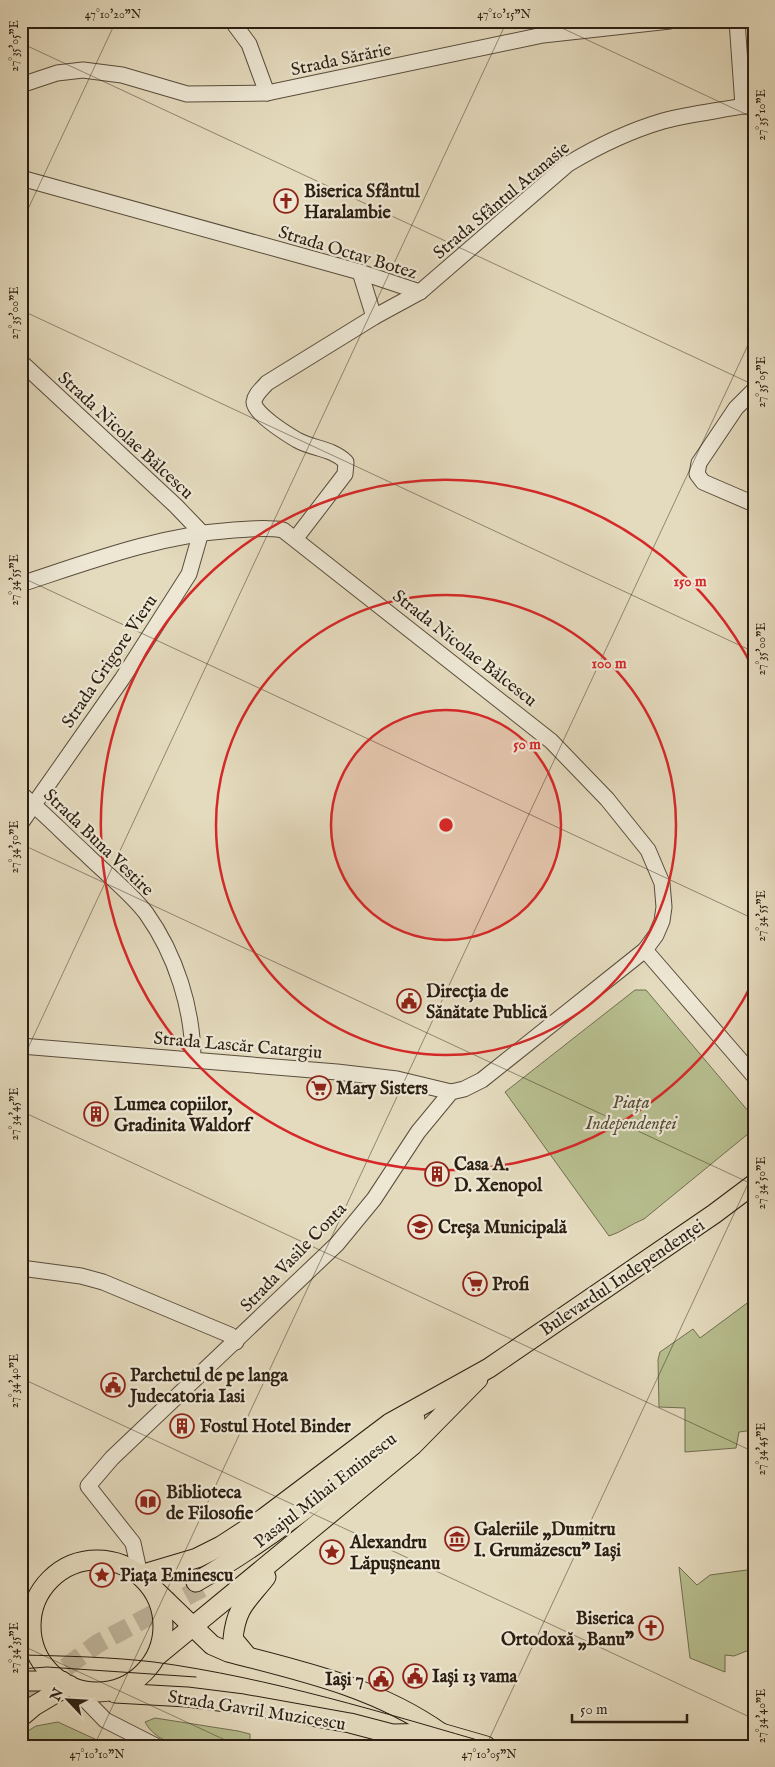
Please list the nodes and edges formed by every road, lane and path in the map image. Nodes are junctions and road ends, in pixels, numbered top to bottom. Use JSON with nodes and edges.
{"nodes":[{"id":1,"x":232,"y":21,"type":"edge"},
{"id":2,"x":670,"y":21,"type":"edge"},
{"id":3,"x":737,"y":21,"type":"edge"},
{"id":4,"x":21,"y":86,"type":"edge"},
{"id":5,"x":267,"y":93,"type":"junction"},
{"id":6,"x":748,"y":106,"type":"edge"},
{"id":7,"x":21,"y":178,"type":"edge"},
{"id":8,"x":360,"y":272,"type":"junction"},
{"id":9,"x":420,"y":292,"type":"junction"},
{"id":10,"x":374,"y":317,"type":"junction"},
{"id":11,"x":21,"y":362,"type":"edge"},
{"id":12,"x":754,"y":390,"type":"edge"},
{"id":13,"x":753,"y":503,"type":"edge"},
{"id":14,"x":201,"y":532,"type":"junction"},
{"id":15,"x":296,"y":538,"type":"junction"},
{"id":16,"x":21,"y":584,"type":"edge"},
{"id":17,"x":21,"y":794,"type":"edge"},
{"id":18,"x":34,"y":804,"type":"junction"},
{"id":19,"x":21,"y":823,"type":"edge"},
{"id":20,"x":645,"y":950,"type":"junction"},
{"id":21,"x":21,"y":1046,"type":"edge"},
{"id":22,"x":193,"y":1060,"type":"junction"},
{"id":23,"x":754,"y":1076,"type":"edge"},
{"id":24,"x":451,"y":1092,"type":"junction"},
{"id":25,"x":752,"y":1182,"type":"edge"},
{"id":26,"x":21,"y":1268,"type":"edge"},
{"id":27,"x":236,"y":1342,"type":"junction"},
{"id":28,"x":452,"y":1396,"type":"junction"},
{"id":29,"x":289,"y":1549,"type":"junction"},
{"id":30,"x":144,"y":1579,"type":"junction"},
{"id":31,"x":199,"y":1585,"type":"tunnel mouth"},
{"id":32,"x":28,"y":1600,"type":"edge"},
{"id":33,"x":194,"y":1626,"type":"junction"},
{"id":34,"x":21,"y":1629,"type":"edge"},
{"id":35,"x":157,"y":1656,"type":"junction"},
{"id":36,"x":248,"y":1657,"type":"junction"},
{"id":37,"x":21,"y":1681,"type":"edge"},
{"id":38,"x":68,"y":1685,"type":"junction"},
{"id":39,"x":101,"y":1693,"type":"junction"},
{"id":40,"x":21,"y":1717,"type":"edge"},
{"id":41,"x":441,"y":1733,"type":"junction"},
{"id":42,"x":156,"y":1746,"type":"edge"},
{"id":43,"x":486,"y":1746,"type":"edge"}],
"edges":[{"from":1,"to":5,"type":"street"},
{"from":2,"to":5,"type":"street","name":"Strada Sărărie"},
{"from":3,"to":6,"type":"street"},
{"from":4,"to":5,"type":"street","name":"Strada Sărărie"},
{"from":6,"to":9,"type":"street","name":"Strada Sfântul Atanasie"},
{"from":7,"to":8,"type":"street","name":"Strada Octav Botez"},
{"from":8,"to":9,"type":"street","name":"Strada Octav Botez"},
{"from":8,"to":10,"type":"street"},
{"from":9,"to":10,"type":"street","name":"Strada Octav Botez"},
{"from":10,"to":15,"type":"street","name":"Strada Octav Botez"},
{"from":11,"to":14,"type":"street","name":"Strada Nicolae Bălcescu"},
{"from":12,"to":13,"type":"street"},
{"from":14,"to":15,"type":"street","name":"Strada Nicolae Bălcescu"},
{"from":14,"to":16,"type":"street"},
{"from":14,"to":18,"type":"street","name":"Strada Grigore Vieru"},
{"from":15,"to":20,"type":"street","name":"Strada Nicolae Bălcescu"},
{"from":17,"to":18,"type":"street","name":"Strada Buna Vestire"},
{"from":18,"to":19,"type":"street","name":"Strada Grigore Vieru"},
{"from":18,"to":22,"type":"street","name":"Strada Buna Vestire"},
{"from":20,"to":23,"type":"street"},
{"from":20,"to":24,"type":"street"},
{"from":21,"to":22,"type":"street","name":"Strada Lascăr Catargiu"},
{"from":22,"to":24,"type":"street","name":"Strada Lascăr Catargiu"},
{"from":24,"to":27,"type":"street","name":"Strada Vasile Conta"},
{"from":25,"to":28,"type":"main road","name":"Bulevardul Independenței"},
{"from":26,"to":27,"type":"street"},
{"from":27,"to":30,"type":"street","name":"Strada Vasile Conta"},
{"from":28,"to":29,"type":"main road"},
{"from":28,"to":30,"type":"main road"},
{"from":28,"to":31,"type":"main road","name":"Pasajul Mihai Eminescu"},
{"from":29,"to":33,"type":"main road"},
{"from":29,"to":36,"type":"main road"},
{"from":30,"to":32,"type":"main road"},
{"from":30,"to":33,"type":"main road","name":"Strada Gavril Muzicescu"},
{"from":30,"to":35,"type":"main road"},
{"from":32,"to":34,"type":"main road"},
{"from":32,"to":38,"type":"main road"},
{"from":33,"to":35,"type":"main road"},
{"from":33,"to":36,"type":"main road","name":"Strada Gavril Muzicescu"},
{"from":35,"to":39,"type":"main road"},
{"from":36,"to":41,"type":"main road","name":"Strada Gavril Muzicescu"},
{"from":37,"to":38,"type":"main road"},
{"from":38,"to":39,"type":"main road"},
{"from":38,"to":40,"type":"main road"},
{"from":38,"to":42,"type":"street"},
{"from":39,"to":41,"type":"main road","name":"Strada Gavril Muzicescu"},
{"from":41,"to":43,"type":"main road","name":"Strada Gavril Muzicescu"}]}
